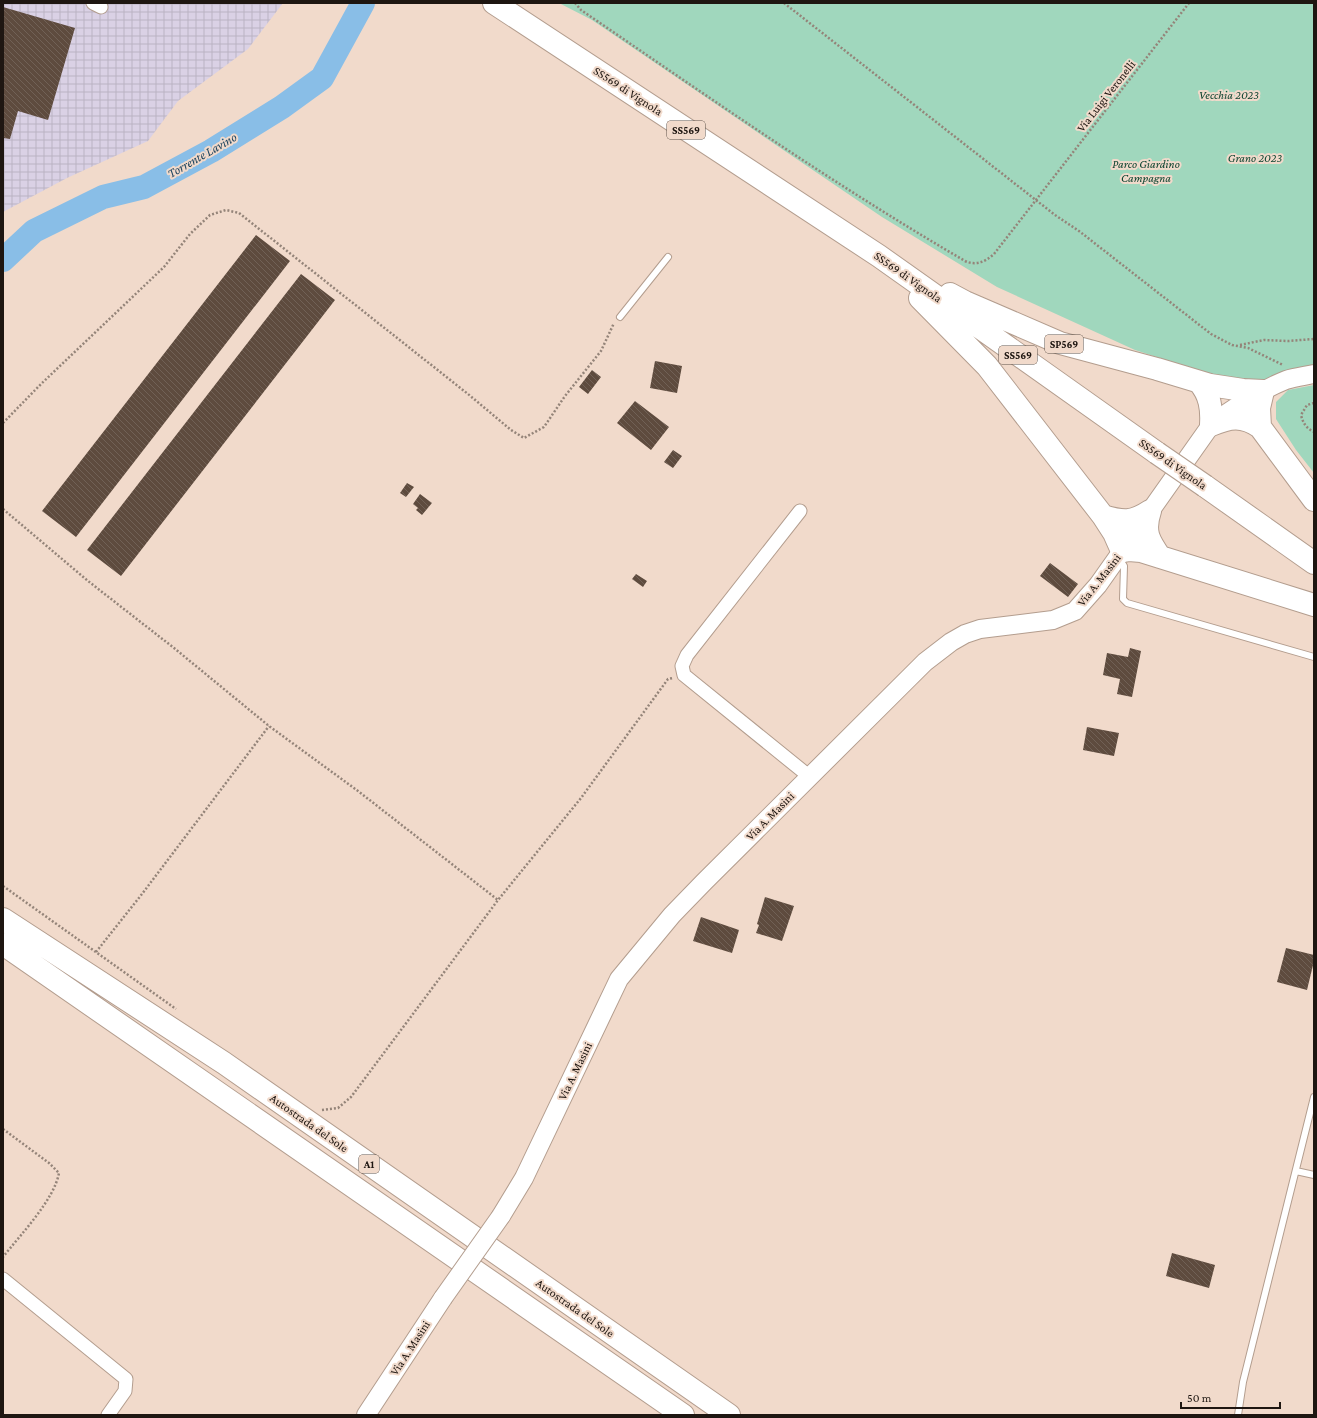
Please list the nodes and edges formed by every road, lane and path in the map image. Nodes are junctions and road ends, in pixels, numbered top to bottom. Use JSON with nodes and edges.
{"nodes":[{"id":1,"x":494,"y":3,"type":"edge"},
{"id":2,"x":575,"y":3,"type":"edge"},
{"id":3,"x":784,"y":3,"type":"edge"},
{"id":4,"x":1188,"y":3,"type":"edge"},
{"id":5,"x":1037,"y":200,"type":"junction"},
{"id":6,"x":878,"y":256,"type":"junction"},
{"id":7,"x":668,"y":257,"type":"dead end"},
{"id":8,"x":620,"y":317,"type":"joint"},
{"id":9,"x":1314,"y":338,"type":"edge"},
{"id":10,"x":1238,"y":346,"type":"junction"},
{"id":11,"x":1307,"y":375,"type":"edge"},
{"id":12,"x":1199,"y":382,"type":"junction"},
{"id":13,"x":1263,"y":391,"type":"junction"},
{"id":14,"x":1314,"y":403,"type":"edge"},
{"id":15,"x":3,"y":423,"type":"edge"},
{"id":16,"x":1211,"y":425,"type":"junction"},
{"id":17,"x":1260,"y":427,"type":"junction"},
{"id":18,"x":1314,"y":432,"type":"edge"},
{"id":19,"x":1314,"y":500,"type":"edge"},
{"id":20,"x":3,"y":509,"type":"edge"},
{"id":21,"x":800,"y":511,"type":"dead end"},
{"id":22,"x":1150,"y":511,"type":"junction"},
{"id":23,"x":1103,"y":516,"type":"junction"},
{"id":24,"x":1120,"y":554,"type":"junction"},
{"id":25,"x":1160,"y":557,"type":"junction"},
{"id":26,"x":1314,"y":563,"type":"edge"},
{"id":27,"x":1314,"y":605,"type":"edge"},
{"id":28,"x":1314,"y":657,"type":"edge"},
{"id":29,"x":684,"y":675,"type":"junction"},
{"id":30,"x":269,"y":726,"type":"junction"},
{"id":31,"x":810,"y":777,"type":"junction"},
{"id":32,"x":3,"y":886,"type":"edge"},
{"id":33,"x":498,"y":900,"type":"junction"},
{"id":34,"x":3,"y":919,"type":"edge"},
{"id":35,"x":3,"y":944,"type":"edge"},
{"id":36,"x":96,"y":952,"type":"junction"},
{"id":37,"x":178,"y":1010,"type":"dead end"},
{"id":38,"x":1314,"y":1097,"type":"edge"},
{"id":39,"x":322,"y":1110,"type":"dead end"},
{"id":40,"x":3,"y":1129,"type":"edge"},
{"id":41,"x":1296,"y":1171,"type":"junction"},
{"id":42,"x":1314,"y":1175,"type":"edge"},
{"id":43,"x":3,"y":1257,"type":"edge"},
{"id":44,"x":3,"y":1279,"type":"edge"},
{"id":45,"x":108,"y":1415,"type":"edge"},
{"id":46,"x":366,"y":1415,"type":"edge"},
{"id":47,"x":683,"y":1415,"type":"edge"},
{"id":48,"x":730,"y":1415,"type":"edge"},
{"id":49,"x":1238,"y":1415,"type":"edge"}],
"edges":[{"from":1,"to":6,"type":"highway","name":"SS569 di Vignola","number":"SS569"},
{"from":2,"to":5,"type":"path","name":"Via Luigi Veronelli"},
{"from":3,"to":5,"type":"path"},
{"from":4,"to":5,"type":"path","name":"Via Luigi Veronelli"},
{"from":5,"to":10,"type":"path"},
{"from":6,"to":12,"type":"highway","number":"SP569"},
{"from":6,"to":23,"type":"highway"},
{"from":6,"to":26,"type":"highway","name":"SS569 di Vignola","number":"SS569","bridge":true},
{"from":7,"to":8,"type":"lane"},
{"from":8,"to":15,"type":"path"},
{"from":9,"to":10,"type":"path"},
{"from":10,"to":11,"type":"path"},
{"from":11,"to":13,"type":"street","name":"Via A. Masini"},
{"from":12,"to":13,"type":"highway","number":"SP569"},
{"from":12,"to":16,"type":"highway"},
{"from":13,"to":16,"type":"street","name":"Via A. Masini"},
{"from":13,"to":17,"type":"highway"},
{"from":14,"to":18,"type":"path"},
{"from":16,"to":17,"type":"highway"},
{"from":16,"to":22,"type":"street","name":"Via A. Masini"},
{"from":17,"to":19,"type":"highway"},
{"from":20,"to":30,"type":"path"},
{"from":21,"to":29,"type":"street"},
{"from":22,"to":23,"type":"highway"},
{"from":22,"to":24,"type":"street","name":"Via A. Masini"},
{"from":22,"to":25,"type":"highway"},
{"from":23,"to":24,"type":"highway"},
{"from":24,"to":25,"type":"highway"},
{"from":24,"to":28,"type":"lane"},
{"from":24,"to":31,"type":"street","name":"Via A. Masini"},
{"from":25,"to":27,"type":"highway"},
{"from":29,"to":31,"type":"street"},
{"from":29,"to":33,"type":"path"},
{"from":30,"to":33,"type":"path"},
{"from":30,"to":36,"type":"path"},
{"from":31,"to":46,"type":"street","name":"Via A. Masini","bridge":true},
{"from":32,"to":36,"type":"path"},
{"from":33,"to":39,"type":"path"},
{"from":34,"to":48,"type":"highway","name":"Autostrada del Sole","number":"A1"},
{"from":35,"to":47,"type":"highway","number":"A1"},
{"from":36,"to":37,"type":"path"},
{"from":38,"to":41,"type":"lane"},
{"from":40,"to":43,"type":"path"},
{"from":41,"to":42,"type":"lane"},
{"from":41,"to":49,"type":"lane"},
{"from":44,"to":45,"type":"street"}]}
